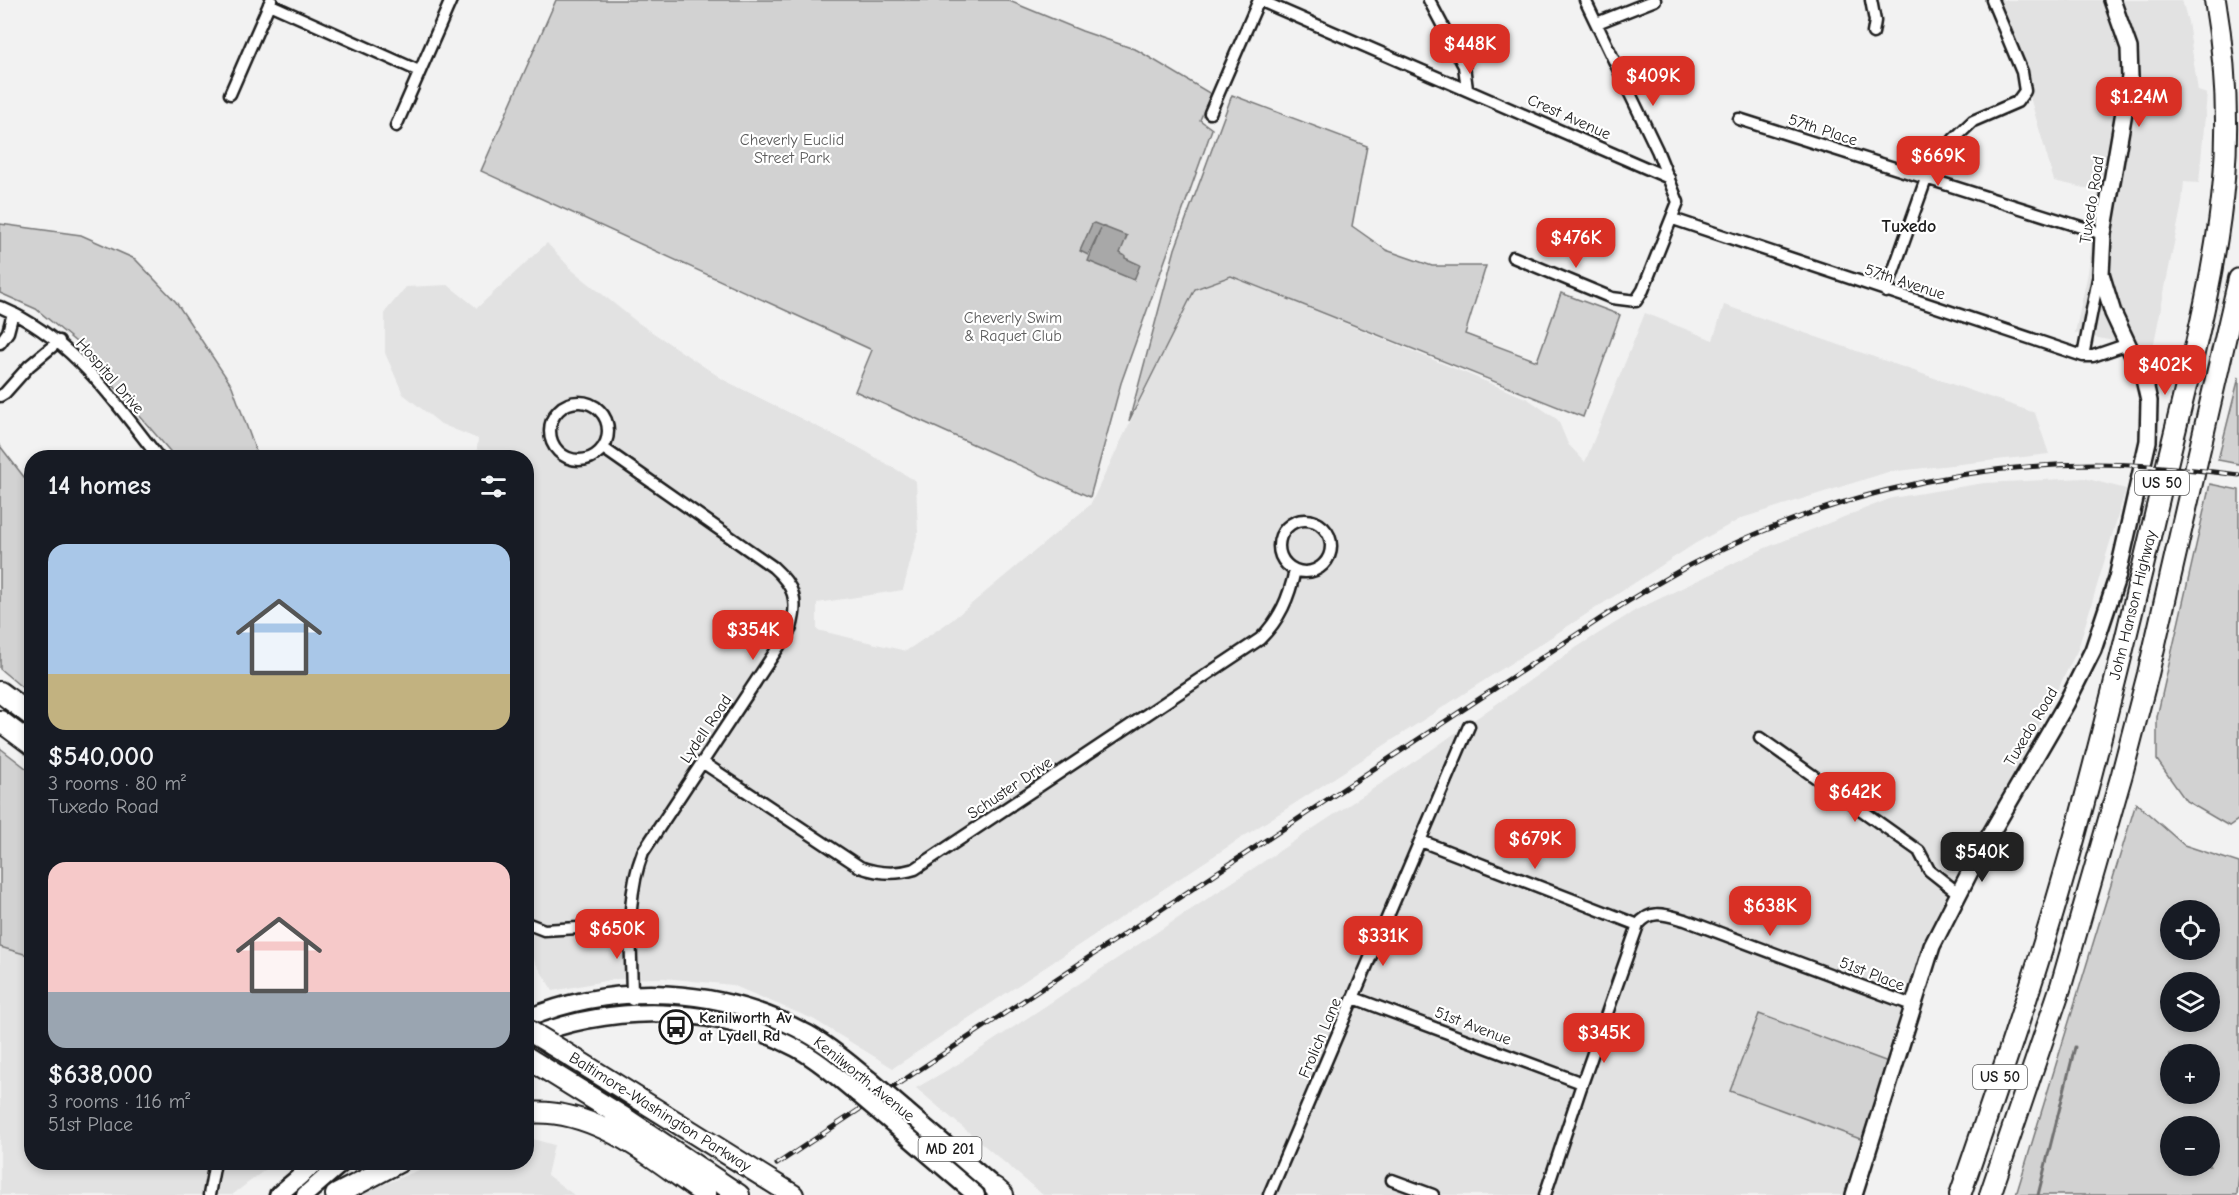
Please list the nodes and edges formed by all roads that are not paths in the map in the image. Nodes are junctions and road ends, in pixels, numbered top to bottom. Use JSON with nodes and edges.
{"nodes":[{"id":1,"x":451,"y":0,"type":"edge"},
{"id":2,"x":1259,"y":0,"type":"edge"},
{"id":3,"x":1429,"y":0,"type":"edge"},
{"id":4,"x":1585,"y":0,"type":"edge"},
{"id":5,"x":1655,"y":0,"type":"edge"},
{"id":6,"x":1872,"y":0,"type":"edge"},
{"id":7,"x":1992,"y":0,"type":"edge"},
{"id":8,"x":2112,"y":0,"type":"edge"},
{"id":9,"x":2215,"y":0,"type":"edge"},
{"id":10,"x":270,"y":2,"type":"edge"},
{"id":11,"x":1597,"y":23,"type":"junction"},
{"id":12,"x":1873,"y":33,"type":"dead end"},
{"id":13,"x":419,"y":71,"type":"junction"},
{"id":14,"x":1467,"y":89,"type":"junction"},
{"id":15,"x":230,"y":94,"type":"dead end"},
{"id":16,"x":1210,"y":113,"type":"dead end"},
{"id":17,"x":1739,"y":119,"type":"dead end"},
{"id":18,"x":396,"y":126,"type":"dead end"},
{"id":19,"x":1669,"y":178,"type":"junction"},
{"id":20,"x":1926,"y":178,"type":"junction"},
{"id":21,"x":1673,"y":219,"type":"junction"},
{"id":22,"x":2103,"y":234,"type":"junction"},
{"id":23,"x":1513,"y":258,"type":"dead end"},
{"id":24,"x":2101,"y":266,"type":"junction"},
{"id":25,"x":2239,"y":279,"type":"edge"},
{"id":26,"x":1886,"y":292,"type":"junction"},
{"id":27,"x":0,"y":307,"type":"edge"},
{"id":28,"x":13,"y":313,"type":"junction"},
{"id":29,"x":59,"y":341,"type":"junction"},
{"id":30,"x":0,"y":343,"type":"edge"},
{"id":31,"x":2128,"y":344,"type":"junction"},
{"id":32,"x":2083,"y":356,"type":"junction"},
{"id":33,"x":0,"y":396,"type":"edge"},
{"id":34,"x":603,"y":448,"type":"junction"},
{"id":35,"x":153,"y":450,"type":"edge"},
{"id":36,"x":1294,"y":570,"type":"junction"},
{"id":37,"x":0,"y":692,"type":"edge"},
{"id":38,"x":24,"y":710,"type":"edge"},
{"id":39,"x":0,"y":721,"type":"edge"},
{"id":40,"x":1469,"y":726,"type":"dead end"},
{"id":41,"x":1760,"y":738,"type":"dead end"},
{"id":42,"x":24,"y":739,"type":"edge"},
{"id":43,"x":702,"y":762,"type":"junction"},
{"id":44,"x":1421,"y":841,"type":"junction"},
{"id":45,"x":1958,"y":893,"type":"junction"},
{"id":46,"x":630,"y":925,"type":"junction"},
{"id":47,"x":1638,"y":925,"type":"junction"},
{"id":48,"x":534,"y":926,"type":"edge"},
{"id":49,"x":632,"y":993,"type":"junction"},
{"id":50,"x":1354,"y":998,"type":"junction"},
{"id":51,"x":1912,"y":1005,"type":"junction"},
{"id":52,"x":632,"y":1013,"type":"junction"},
{"id":53,"x":534,"y":1016,"type":"edge"},
{"id":54,"x":534,"y":1034,"type":"edge"},
{"id":55,"x":534,"y":1035,"type":"edge"},
{"id":56,"x":534,"y":1061,"type":"edge"},
{"id":57,"x":1582,"y":1083,"type":"junction"},
{"id":58,"x":534,"y":1113,"type":"edge"},
{"id":59,"x":2016,"y":1120,"type":"junction"},
{"id":60,"x":213,"y":1170,"type":"edge"},
{"id":61,"x":308,"y":1170,"type":"edge"},
{"id":62,"x":334,"y":1170,"type":"edge"},
{"id":63,"x":384,"y":1170,"type":"edge"},
{"id":64,"x":1392,"y":1180,"type":"dead end"},
{"id":65,"x":1001,"y":1193,"type":"edge"},
{"id":66,"x":209,"y":1195,"type":"edge"},
{"id":67,"x":278,"y":1195,"type":"edge"},
{"id":68,"x":305,"y":1195,"type":"edge"},
{"id":69,"x":336,"y":1195,"type":"edge"},
{"id":70,"x":706,"y":1195,"type":"edge"},
{"id":71,"x":739,"y":1195,"type":"edge"},
{"id":72,"x":793,"y":1195,"type":"edge"},
{"id":73,"x":976,"y":1195,"type":"edge"},
{"id":74,"x":1269,"y":1195,"type":"edge"},
{"id":75,"x":1433,"y":1195,"type":"edge"},
{"id":76,"x":1545,"y":1195,"type":"edge"},
{"id":77,"x":1854,"y":1195,"type":"edge"},
{"id":78,"x":1960,"y":1195,"type":"edge"},
{"id":79,"x":1990,"y":1195,"type":"edge"},
{"id":80,"x":1998,"y":1195,"type":"edge"}],
"edges":[{"from":1,"to":13,"type":"street"},
{"from":2,"to":14,"type":"street","name":"Crest Avenue"},
{"from":2,"to":16,"type":"street"},
{"from":3,"to":14,"type":"street"},
{"from":4,"to":11,"type":"street"},
{"from":5,"to":11,"type":"street"},
{"from":6,"to":12,"type":"street"},
{"from":7,"to":20,"type":"street"},
{"from":8,"to":22,"type":"main road","name":"Tuxedo Road"},
{"from":9,"to":78,"type":"highway","name":"John Hanson Highway","number":"US 50"},
{"from":10,"to":13,"type":"street"},
{"from":10,"to":15,"type":"street"},
{"from":11,"to":19,"type":"street"},
{"from":13,"to":18,"type":"street"},
{"from":14,"to":19,"type":"street","name":"Crest Avenue"},
{"from":17,"to":20,"type":"street","name":"57th Place"},
{"from":19,"to":21,"type":"street"},
{"from":20,"to":22,"type":"street","name":"57th Place"},
{"from":20,"to":26,"type":"street"},
{"from":21,"to":23,"type":"street"},
{"from":21,"to":26,"type":"street","name":"57th Avenue"},
{"from":22,"to":24,"type":"main road","name":"Tuxedo Road"},
{"from":24,"to":31,"type":"main road","name":"Tuxedo Road"},
{"from":24,"to":32,"type":"street","name":"Tuxedo Road"},
{"from":25,"to":59,"type":"highway","name":"John Hanson Highway","number":"US 50"},
{"from":26,"to":32,"type":"street","name":"57th Avenue"},
{"from":27,"to":28,"type":"street","name":"Hospital Drive"},
{"from":28,"to":29,"type":"street","name":"Hospital Drive"},
{"from":28,"to":30,"type":"street"},
{"from":29,"to":33,"type":"street"},
{"from":29,"to":35,"type":"street","name":"Hospital Drive"},
{"from":31,"to":32,"type":"street"},
{"from":31,"to":45,"type":"main road","name":"Tuxedo Road"},
{"from":34,"to":34,"type":"street"},
{"from":34,"to":43,"type":"street","name":"Lydell Road"},
{"from":36,"to":36,"type":"street"},
{"from":36,"to":43,"type":"street","name":"Schuster Drive"},
{"from":37,"to":38,"type":"highway"},
{"from":39,"to":42,"type":"highway"},
{"from":40,"to":44,"type":"street","name":"Frolich Lane"},
{"from":41,"to":45,"type":"street"},
{"from":43,"to":46,"type":"street","name":"Lydell Road"},
{"from":44,"to":47,"type":"street"},
{"from":44,"to":50,"type":"street","name":"Frolich Lane"},
{"from":45,"to":51,"type":"main road","name":"Tuxedo Road"},
{"from":46,"to":48,"type":"street"},
{"from":46,"to":49,"type":"street","name":"Lydell Road"},
{"from":47,"to":51,"type":"street","name":"51st Place"},
{"from":47,"to":57,"type":"street"},
{"from":49,"to":52,"type":"street","name":"Lydell Road"},
{"from":49,"to":53,"type":"main road","name":"Kenilworth Avenue","number":"MD 201"},
{"from":49,"to":65,"type":"main road","name":"Kenilworth Avenue","number":"MD 201","bridge":true},
{"from":50,"to":57,"type":"street","name":"51st Avenue"},
{"from":50,"to":74,"type":"street","name":"Frolich Lane"},
{"from":51,"to":77,"type":"main road","name":"Tuxedo Road"},
{"from":52,"to":55,"type":"main road","name":"Kenilworth Avenue","number":"MD 201"},
{"from":52,"to":73,"type":"main road","name":"Kenilworth Avenue","number":"MD 201","bridge":true},
{"from":54,"to":72,"type":"highway","name":"Baltimore-Washington Parkway","bridge":true},
{"from":56,"to":71,"type":"highway","name":"Baltimore-Washington Parkway"},
{"from":57,"to":76,"type":"street"},
{"from":58,"to":70,"type":"highway"},
{"from":59,"to":79,"type":"highway","name":"John Hanson Highway","number":"US 50"},
{"from":59,"to":80,"type":"highway"},
{"from":60,"to":66,"type":"street"},
{"from":61,"to":67,"type":"main road"},
{"from":62,"to":68,"type":"main road"},
{"from":63,"to":69,"type":"highway"},
{"from":64,"to":75,"type":"street"}]}
